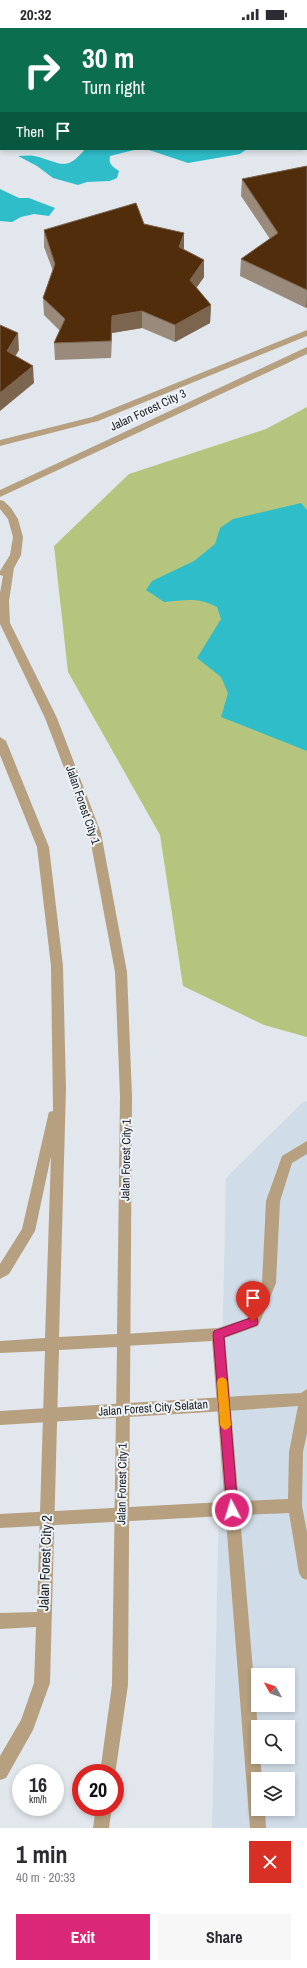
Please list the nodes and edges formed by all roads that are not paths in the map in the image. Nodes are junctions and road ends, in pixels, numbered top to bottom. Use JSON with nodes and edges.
{"nodes":[{"id":1,"x":307,"y":333,"type":"edge"},
{"id":2,"x":307,"y":350,"type":"edge"},
{"id":3,"x":0,"y":443,"type":"edge"},
{"id":4,"x":0,"y":494,"type":"edge"},
{"id":5,"x":0,"y":503,"type":"edge"},
{"id":6,"x":9,"y":568,"type":"junction"},
{"id":7,"x":0,"y":578,"type":"edge"},
{"id":8,"x":0,"y":741,"type":"edge"},
{"id":9,"x":60,"y":1089,"type":"junction"},
{"id":10,"x":307,"y":1147,"type":"edge"},
{"id":11,"x":0,"y":1274,"type":"edge"},
{"id":12,"x":218,"y":1334,"type":"junction"},
{"id":13,"x":124,"y":1340,"type":"junction"},
{"id":14,"x":52,"y":1345,"type":"junction"},
{"id":15,"x":0,"y":1347,"type":"edge"},
{"id":16,"x":306,"y":1397,"type":"edge"},
{"id":17,"x":0,"y":1418,"type":"edge"},
{"id":18,"x":295,"y":1506,"type":"junction"},
{"id":19,"x":0,"y":1521,"type":"edge"},
{"id":20,"x":307,"y":1573,"type":"edge"},
{"id":21,"x":44,"y":1619,"type":"junction"},
{"id":22,"x":0,"y":1621,"type":"edge"},
{"id":23,"x":109,"y":1764,"type":"edge"},
{"id":24,"x":0,"y":1772,"type":"edge"},
{"id":25,"x":103,"y":1816,"type":"edge"},
{"id":26,"x":101,"y":1828,"type":"edge"},
{"id":27,"x":258,"y":1828,"type":"edge"}],
"edges":[{"from":1,"to":3,"type":"street"},
{"from":2,"to":4,"type":"street","name":"Jalan Forest City 3"},
{"from":5,"to":6,"type":"street"},
{"from":6,"to":7,"type":"street"},
{"from":6,"to":13,"type":"street","name":"Jalan Forest City 1"},
{"from":8,"to":9,"type":"street"},
{"from":9,"to":11,"type":"street"},
{"from":9,"to":14,"type":"street"},
{"from":10,"to":12,"type":"street"},
{"from":12,"to":13,"type":"street"},
{"from":12,"to":27,"type":"street"},
{"from":13,"to":14,"type":"street"},
{"from":13,"to":23,"type":"street","name":"Jalan Forest City 1"},
{"from":14,"to":15,"type":"street"},
{"from":14,"to":21,"type":"street","name":"Jalan Forest City 2"},
{"from":16,"to":17,"type":"street","name":"Jalan Forest City Selatan","bridge":true},
{"from":16,"to":18,"type":"street"},
{"from":18,"to":19,"type":"street","bridge":true},
{"from":18,"to":20,"type":"street"},
{"from":21,"to":22,"type":"street"},
{"from":21,"to":24,"type":"street","name":"Jalan Forest City 2"},
{"from":25,"to":26,"type":"street"}]}
